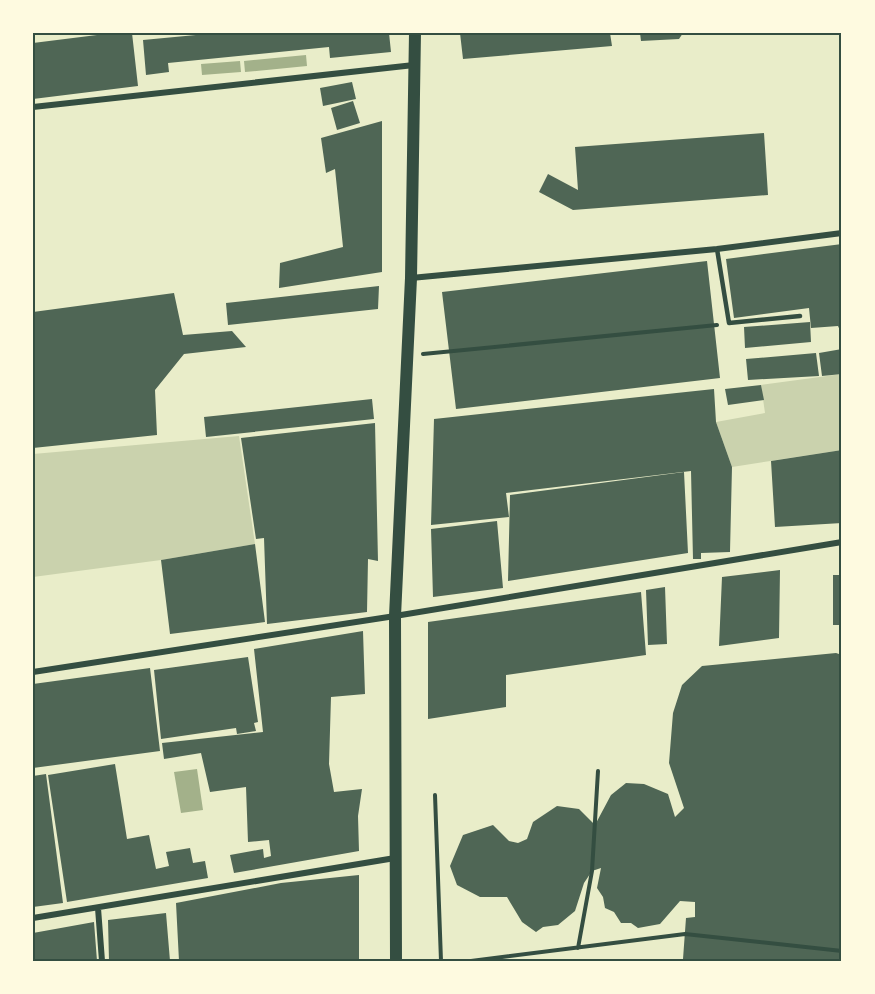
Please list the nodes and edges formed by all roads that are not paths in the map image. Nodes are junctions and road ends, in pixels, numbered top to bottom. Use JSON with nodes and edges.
{"nodes":[{"id":1,"x":415,"y":33,"type":"edge"},
{"id":2,"x":414,"y":65,"type":"junction"},
{"id":3,"x":33,"y":107,"type":"edge"},
{"id":4,"x":842,"y":233,"type":"edge"},
{"id":5,"x":717,"y":249,"type":"junction"},
{"id":6,"x":411,"y":278,"type":"junction"},
{"id":7,"x":800,"y":316,"type":"dead end"},
{"id":8,"x":842,"y":542,"type":"edge"},
{"id":9,"x":395,"y":616,"type":"junction"},
{"id":10,"x":33,"y":672,"type":"edge"},
{"id":11,"x":396,"y":858,"type":"junction"},
{"id":12,"x":98,"y":908,"type":"junction"},
{"id":13,"x":33,"y":918,"type":"edge"},
{"id":14,"x":102,"y":961,"type":"edge"},
{"id":15,"x":396,"y":961,"type":"edge"}],
"edges":[{"from":1,"to":2,"type":"main road"},
{"from":2,"to":3,"type":"street"},
{"from":2,"to":6,"type":"main road"},
{"from":4,"to":5,"type":"street"},
{"from":5,"to":6,"type":"street"},
{"from":5,"to":7,"type":"lane"},
{"from":6,"to":9,"type":"main road"},
{"from":8,"to":9,"type":"street"},
{"from":9,"to":10,"type":"street"},
{"from":9,"to":11,"type":"main road"},
{"from":11,"to":12,"type":"street"},
{"from":11,"to":15,"type":"main road"},
{"from":12,"to":13,"type":"street"},
{"from":12,"to":14,"type":"street"}]}
